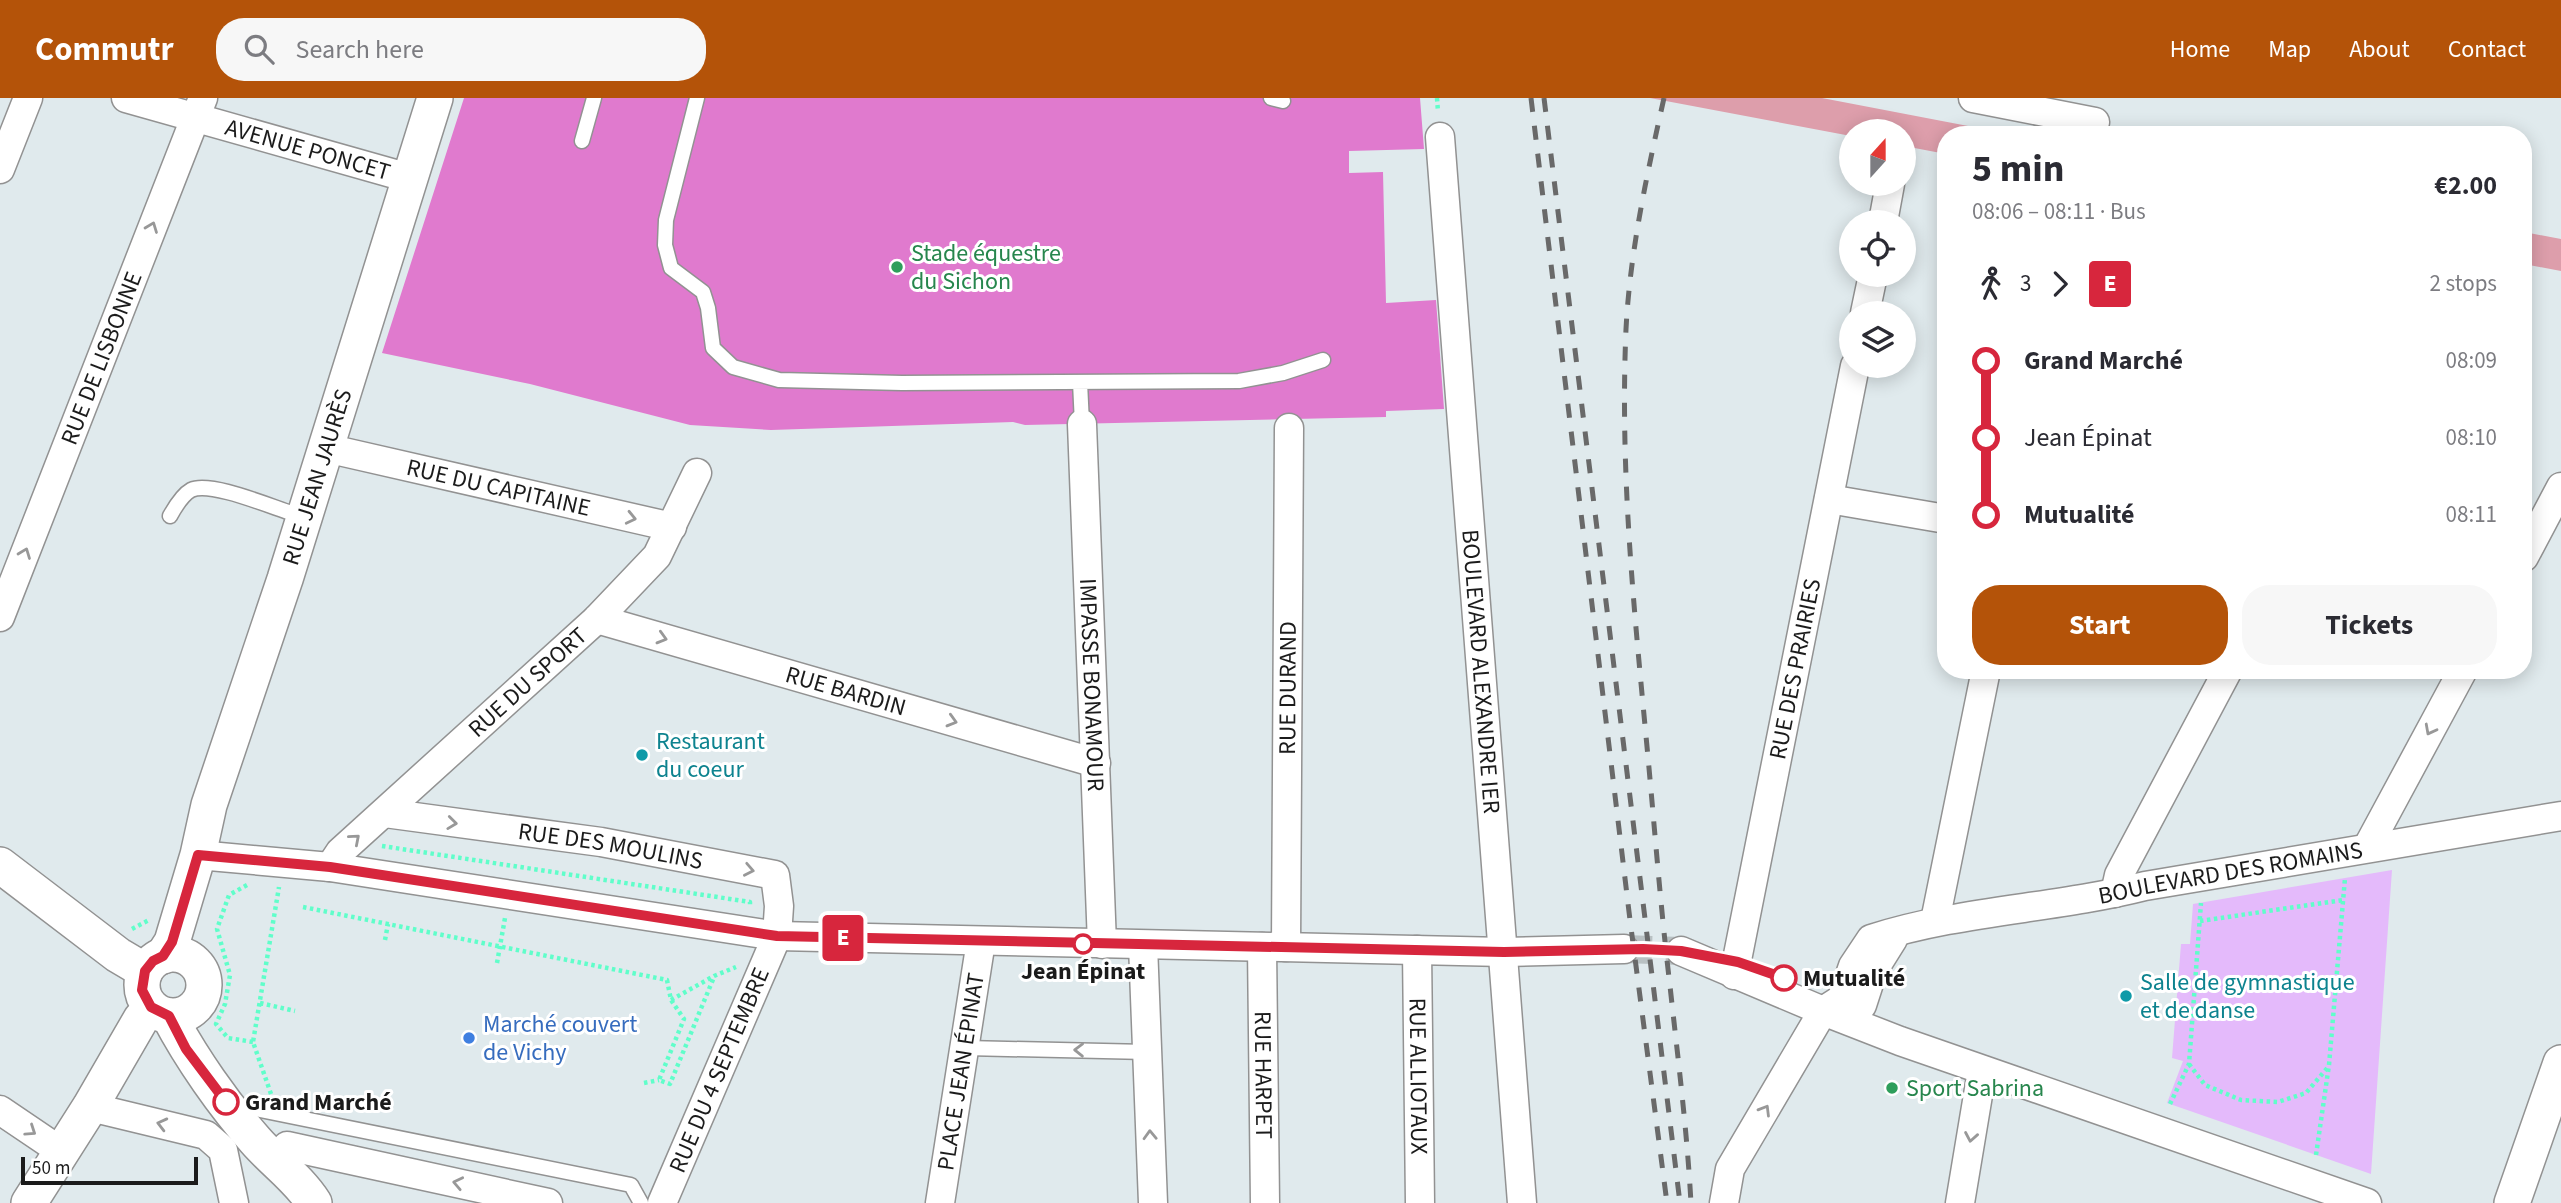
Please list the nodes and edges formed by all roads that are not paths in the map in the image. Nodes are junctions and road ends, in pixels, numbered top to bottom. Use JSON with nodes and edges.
{"nodes":[{"id":1,"x":28,"y":98,"type":"edge"},
{"id":2,"x":126,"y":98,"type":"edge"},
{"id":3,"x":435,"y":98,"type":"edge"},
{"id":4,"x":594,"y":98,"type":"edge"},
{"id":5,"x":697,"y":98,"type":"edge"},
{"id":6,"x":1973,"y":98,"type":"edge"},
{"id":7,"x":199,"y":108,"type":"edge"},
{"id":8,"x":2096,"y":118,"type":"edge"},
{"id":9,"x":1440,"y":137,"type":"dead end"},
{"id":10,"x":582,"y":141,"type":"dead end"},
{"id":11,"x":0,"y":169,"type":"edge"},
{"id":12,"x":409,"y":178,"type":"junction"},
{"id":13,"x":1323,"y":360,"type":"dead end"},
{"id":14,"x":1853,"y":378,"type":"edge"},
{"id":15,"x":1080,"y":382,"type":"junction"},
{"id":16,"x":1082,"y":424,"type":"joint"},
{"id":17,"x":1289,"y":428,"type":"dead end"},
{"id":18,"x":326,"y":448,"type":"junction"},
{"id":19,"x":697,"y":473,"type":"dead end"},
{"id":20,"x":2561,"y":487,"type":"edge"},
{"id":21,"x":1829,"y":499,"type":"junction"},
{"id":22,"x":170,"y":516,"type":"dead end"},
{"id":23,"x":304,"y":517,"type":"junction"},
{"id":24,"x":1937,"y":517,"type":"edge"},
{"id":25,"x":672,"y":527,"type":"junction"},
{"id":26,"x":2532,"y":542,"type":"edge"},
{"id":27,"x":0,"y":617,"type":"edge"},
{"id":28,"x":597,"y":618,"type":"junction"},
{"id":29,"x":1984,"y":679,"type":"edge"},
{"id":30,"x":2223,"y":679,"type":"edge"},
{"id":31,"x":2458,"y":679,"type":"edge"},
{"id":32,"x":1096,"y":763,"type":"junction"},
{"id":33,"x":384,"y":813,"type":"junction"},
{"id":34,"x":2561,"y":816,"type":"edge"},
{"id":35,"x":2367,"y":848,"type":"junction"},
{"id":36,"x":198,"y":855,"type":"junction"},
{"id":37,"x":0,"y":864,"type":"edge"},
{"id":38,"x":330,"y":867,"type":"junction"},
{"id":39,"x":2115,"y":893,"type":"junction"},
{"id":40,"x":1935,"y":920,"type":"junction"},
{"id":41,"x":777,"y":936,"type":"junction"},
{"id":42,"x":981,"y":941,"type":"junction"},
{"id":43,"x":1102,"y":944,"type":"junction"},
{"id":44,"x":1143,"y":945,"type":"junction"},
{"id":45,"x":1274,"y":947,"type":"junction"},
{"id":46,"x":1624,"y":949,"type":"tunnel mouth"},
{"id":47,"x":1417,"y":950,"type":"junction"},
{"id":48,"x":1504,"y":952,"type":"junction"},
{"id":49,"x":166,"y":962,"type":"junction"},
{"id":50,"x":1842,"y":1005,"type":"junction"},
{"id":51,"x":169,"y":1012,"type":"junction"},
{"id":52,"x":966,"y":1048,"type":"junction"},
{"id":53,"x":1147,"y":1052,"type":"junction"},
{"id":54,"x":2561,"y":1063,"type":"edge"},
{"id":55,"x":1982,"y":1071,"type":"junction"},
{"id":56,"x":90,"y":1107,"type":"junction"},
{"id":57,"x":0,"y":1110,"type":"edge"},
{"id":58,"x":292,"y":1131,"type":"junction"},
{"id":59,"x":62,"y":1152,"type":"junction"},
{"id":60,"x":308,"y":1194,"type":"edge"},
{"id":61,"x":29,"y":1203,"type":"edge"},
{"id":62,"x":234,"y":1203,"type":"edge"},
{"id":63,"x":548,"y":1203,"type":"edge"},
{"id":64,"x":641,"y":1203,"type":"edge"},
{"id":65,"x":662,"y":1203,"type":"edge"},
{"id":66,"x":940,"y":1203,"type":"edge"},
{"id":67,"x":1153,"y":1203,"type":"edge"},
{"id":68,"x":1265,"y":1203,"type":"edge"},
{"id":69,"x":1420,"y":1203,"type":"edge"},
{"id":70,"x":1522,"y":1203,"type":"edge"},
{"id":71,"x":1724,"y":1203,"type":"edge"},
{"id":72,"x":1960,"y":1203,"type":"edge"},
{"id":73,"x":2367,"y":1203,"type":"edge"},
{"id":74,"x":2512,"y":1203,"type":"edge"}],
"edges":[{"from":1,"to":11,"type":"street"},
{"from":2,"to":7,"type":"street","name":"AVENUE PONCET"},
{"from":3,"to":12,"type":"street","name":"RUE JEAN JAURÈS"},
{"from":4,"to":10,"type":"lane"},
{"from":5,"to":15,"type":"lane"},
{"from":6,"to":8,"type":"street"},
{"from":7,"to":12,"type":"street","name":"AVENUE PONCET"},
{"from":27,"to":7,"type":"street","name":"RUE DE LISBONNE","one_way":true},
{"from":9,"to":48,"type":"street","name":"BOULEVARD ALEXANDRE IER"},
{"from":12,"to":18,"type":"street","name":"RUE JEAN JAURÈS"},
{"from":13,"to":15,"type":"lane"},
{"from":14,"to":21,"type":"street","name":"RUE DES PRAIRIES"},
{"from":15,"to":16,"type":"lane"},
{"from":16,"to":32,"type":"street","name":"IMPASSE BONAMOUR"},
{"from":17,"to":45,"type":"street","name":"RUE DURAND"},
{"from":18,"to":23,"type":"street","name":"RUE JEAN JAURÈS"},
{"from":18,"to":25,"type":"street","name":"RUE DU CAPITAINE","one_way":true},
{"from":19,"to":25,"type":"street","name":"RUE DU SPORT"},
{"from":20,"to":26,"type":"street"},
{"from":21,"to":24,"type":"street"},
{"from":21,"to":50,"type":"street","name":"RUE DES PRAIRIES"},
{"from":22,"to":23,"type":"lane"},
{"from":23,"to":36,"type":"street","name":"RUE JEAN JAURÈS"},
{"from":25,"to":28,"type":"street","name":"RUE DU SPORT"},
{"from":28,"to":32,"type":"street","name":"RUE BARDIN","one_way":true},
{"from":28,"to":33,"type":"street","name":"RUE DU SPORT"},
{"from":29,"to":40,"type":"street"},
{"from":30,"to":39,"type":"street"},
{"from":31,"to":35,"type":"street","one_way":true},
{"from":32,"to":43,"type":"street","name":"IMPASSE BONAMOUR"},
{"from":38,"to":33,"type":"street","name":"RUE DU SPORT","one_way":true},
{"from":33,"to":41,"type":"street","name":"RUE DES MOULINS","one_way":true},
{"from":34,"to":35,"type":"street","name":"BOULEVARD DES ROMAINS"},
{"from":35,"to":39,"type":"street","name":"BOULEVARD DES ROMAINS"},
{"from":36,"to":38,"type":"street"},
{"from":36,"to":49,"type":"street","name":"RUE JEAN JAURÈS"},
{"from":37,"to":49,"type":"street"},
{"from":38,"to":41,"type":"street"},
{"from":39,"to":40,"type":"street","name":"BOULEVARD DES ROMAINS"},
{"from":40,"to":50,"type":"street","name":"BOULEVARD DES ROMAINS"},
{"from":41,"to":42,"type":"street"},
{"from":41,"to":65,"type":"street","name":"RUE DU 4 SEPTEMBRE"},
{"from":42,"to":43,"type":"street"},
{"from":42,"to":52,"type":"street","name":"PLACE JEAN ÉPINAT"},
{"from":43,"to":44,"type":"street"},
{"from":44,"to":45,"type":"street"},
{"from":44,"to":53,"type":"street"},
{"from":45,"to":47,"type":"street"},
{"from":45,"to":68,"type":"street","name":"RUE HARPET"},
{"from":46,"to":48,"type":"street"},
{"from":47,"to":48,"type":"street"},
{"from":47,"to":69,"type":"street","name":"RUE ALLIOTAUX"},
{"from":48,"to":70,"type":"street","name":"BOULEVARD ALEXANDRE IER"},
{"from":49,"to":51,"type":"street"},
{"from":49,"to":51,"type":"street"},
{"from":50,"to":55,"type":"street"},
{"from":50,"to":55,"type":"street"},
{"from":71,"to":50,"type":"street","name":"BOULEVARD DES ROMAINS","one_way":true},
{"from":51,"to":56,"type":"street"},
{"from":51,"to":58,"type":"street"},
{"from":51,"to":60,"type":"street"},
{"from":53,"to":52,"type":"lane","one_way":true},
{"from":52,"to":66,"type":"street","name":"PLACE JEAN ÉPINAT"},
{"from":67,"to":53,"type":"street","one_way":true},
{"from":54,"to":74,"type":"street"},
{"from":55,"to":72,"type":"street","one_way":true},
{"from":55,"to":73,"type":"street"},
{"from":56,"to":59,"type":"street"},
{"from":62,"to":56,"type":"street","one_way":true},
{"from":57,"to":59,"type":"street","one_way":true},
{"from":58,"to":60,"type":"street"},
{"from":63,"to":58,"type":"street","one_way":true},
{"from":58,"to":64,"type":"lane"},
{"from":59,"to":61,"type":"street"}]}
